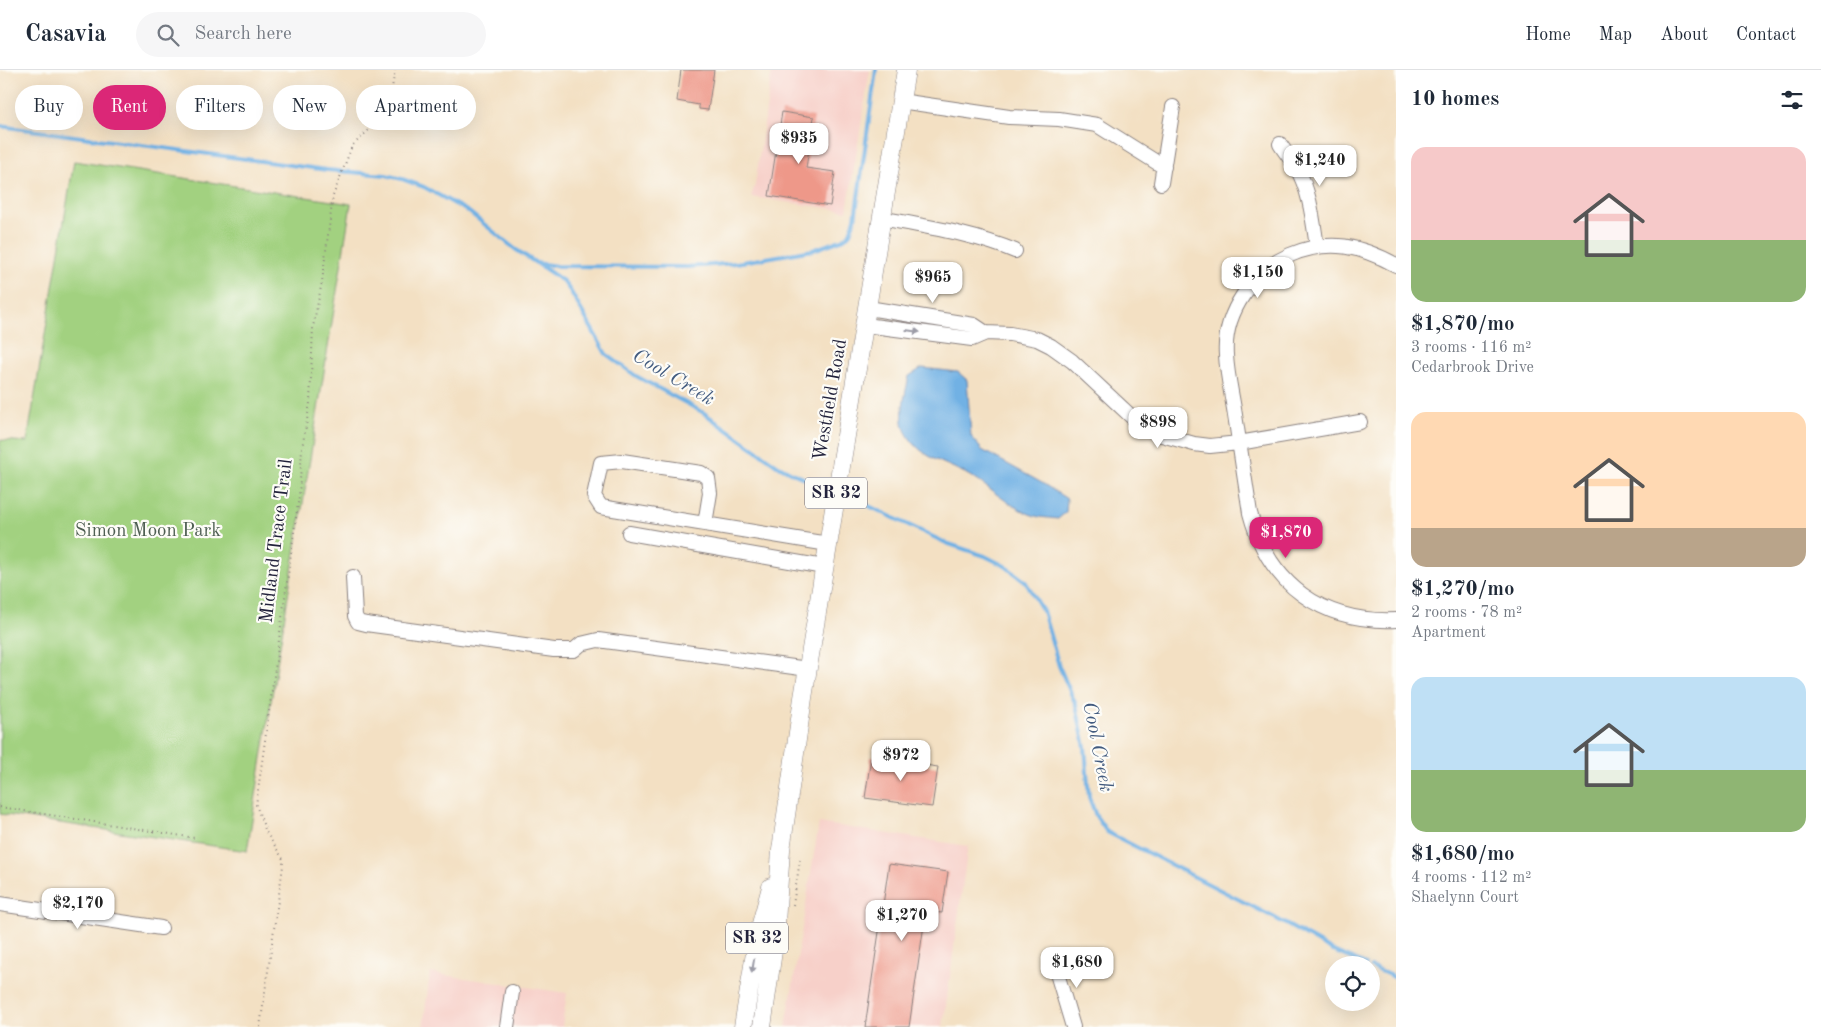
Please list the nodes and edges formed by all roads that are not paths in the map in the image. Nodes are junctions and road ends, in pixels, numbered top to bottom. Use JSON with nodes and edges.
{"nodes":[{"id":1,"x":906,"y":70,"type":"edge"},
{"id":2,"x":900,"y":101,"type":"junction"},
{"id":3,"x":1173,"y":107,"type":"dead end"},
{"id":4,"x":1280,"y":144,"type":"dead end"},
{"id":5,"x":1164,"y":167,"type":"junction"},
{"id":6,"x":1162,"y":183,"type":"dead end"},
{"id":7,"x":882,"y":218,"type":"junction"},
{"id":8,"x":1317,"y":247,"type":"junction"},
{"id":9,"x":1015,"y":251,"type":"dead end"},
{"id":10,"x":1396,"y":265,"type":"edge"},
{"id":11,"x":866,"y":316,"type":"junction"},
{"id":12,"x":1360,"y":422,"type":"dead end"},
{"id":13,"x":1239,"y":443,"type":"junction"},
{"id":14,"x":705,"y":524,"type":"junction"},
{"id":15,"x":629,"y":534,"type":"dead end"},
{"id":16,"x":828,"y":544,"type":"junction"},
{"id":17,"x":824,"y":567,"type":"junction"},
{"id":18,"x":353,"y":577,"type":"dead end"},
{"id":19,"x":1396,"y":620,"type":"edge"},
{"id":20,"x":808,"y":669,"type":"junction"},
{"id":21,"x":781,"y":850,"type":"junction"},
{"id":22,"x":0,"y":904,"type":"edge"},
{"id":23,"x":161,"y":928,"type":"dead end"},
{"id":24,"x":1053,"y":960,"type":"dead end"},
{"id":25,"x":512,"y":992,"type":"dead end"},
{"id":26,"x":507,"y":1027,"type":"edge"},
{"id":27,"x":744,"y":1027,"type":"edge"},
{"id":28,"x":762,"y":1027,"type":"edge"},
{"id":29,"x":1073,"y":1027,"type":"edge"}],
"edges":[{"from":1,"to":2,"type":"main road","number":"SR 32"},
{"from":2,"to":5,"type":"street"},
{"from":2,"to":7,"type":"main road","name":"Westfield Road","number":"SR 32"},
{"from":3,"to":5,"type":"street"},
{"from":4,"to":8,"type":"street"},
{"from":5,"to":6,"type":"street"},
{"from":7,"to":9,"type":"street"},
{"from":7,"to":11,"type":"main road","name":"Westfield Road","number":"SR 32"},
{"from":8,"to":10,"type":"street"},
{"from":8,"to":13,"type":"street"},
{"from":11,"to":13,"type":"street"},
{"from":11,"to":16,"type":"main road","name":"Westfield Road","number":"SR 32"},
{"from":12,"to":13,"type":"street"},
{"from":13,"to":19,"type":"street"},
{"from":14,"to":14,"type":"street"},
{"from":14,"to":16,"type":"street"},
{"from":15,"to":17,"type":"street"},
{"from":16,"to":17,"type":"main road","name":"Westfield Road","number":"SR 32"},
{"from":17,"to":20,"type":"main road","name":"Westfield Road","number":"SR 32"},
{"from":18,"to":20,"type":"street"},
{"from":20,"to":21,"type":"main road","name":"Westfield Road","number":"SR 32"},
{"from":21,"to":27,"type":"main road","name":"Westfield Road","number":"SR 32","one_way":true},
{"from":21,"to":28,"type":"main road","name":"Westfield Road","number":"SR 32"},
{"from":22,"to":23,"type":"street"},
{"from":24,"to":29,"type":"street"},
{"from":25,"to":26,"type":"street"}]}
